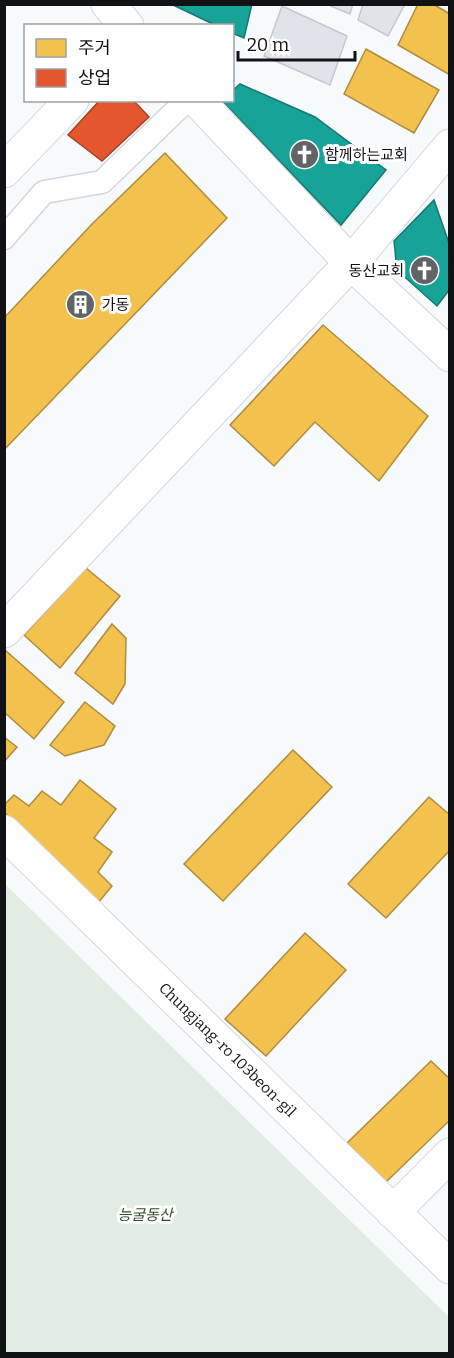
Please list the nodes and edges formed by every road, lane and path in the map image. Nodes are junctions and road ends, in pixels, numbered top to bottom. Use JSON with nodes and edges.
{"nodes":[{"id":1,"x":108,"y":4,"type":"edge"},
{"id":2,"x":125,"y":24,"type":"edge"},
{"id":3,"x":70,"y":102,"type":"edge"},
{"id":4,"x":186,"y":102,"type":"edge"},
{"id":5,"x":199,"y":102,"type":"edge"},
{"id":6,"x":450,"y":146,"type":"edge"},
{"id":7,"x":4,"y":171,"type":"edge"},
{"id":8,"x":4,"y":238,"type":"edge"},
{"id":9,"x":351,"y":263,"type":"junction"},
{"id":10,"x":450,"y":356,"type":"edge"},
{"id":11,"x":4,"y":631,"type":"edge"},
{"id":12,"x":4,"y":832,"type":"edge"},
{"id":13,"x":450,"y":1155,"type":"edge"},
{"id":14,"x":393,"y":1212,"type":"junction"},
{"id":15,"x":450,"y":1267,"type":"edge"}],
"edges":[{"from":1,"to":2,"type":"street"},
{"from":3,"to":7,"type":"street"},
{"from":4,"to":8,"type":"lane"},
{"from":5,"to":9,"type":"street"},
{"from":6,"to":9,"type":"street"},
{"from":9,"to":10,"type":"street"},
{"from":9,"to":11,"type":"street"},
{"from":12,"to":14,"type":"street","name":"Chungjang-ro 103beon-gil"},
{"from":13,"to":14,"type":"street"},
{"from":14,"to":15,"type":"street","name":"Chungjang-ro 103beon-gil"}]}
